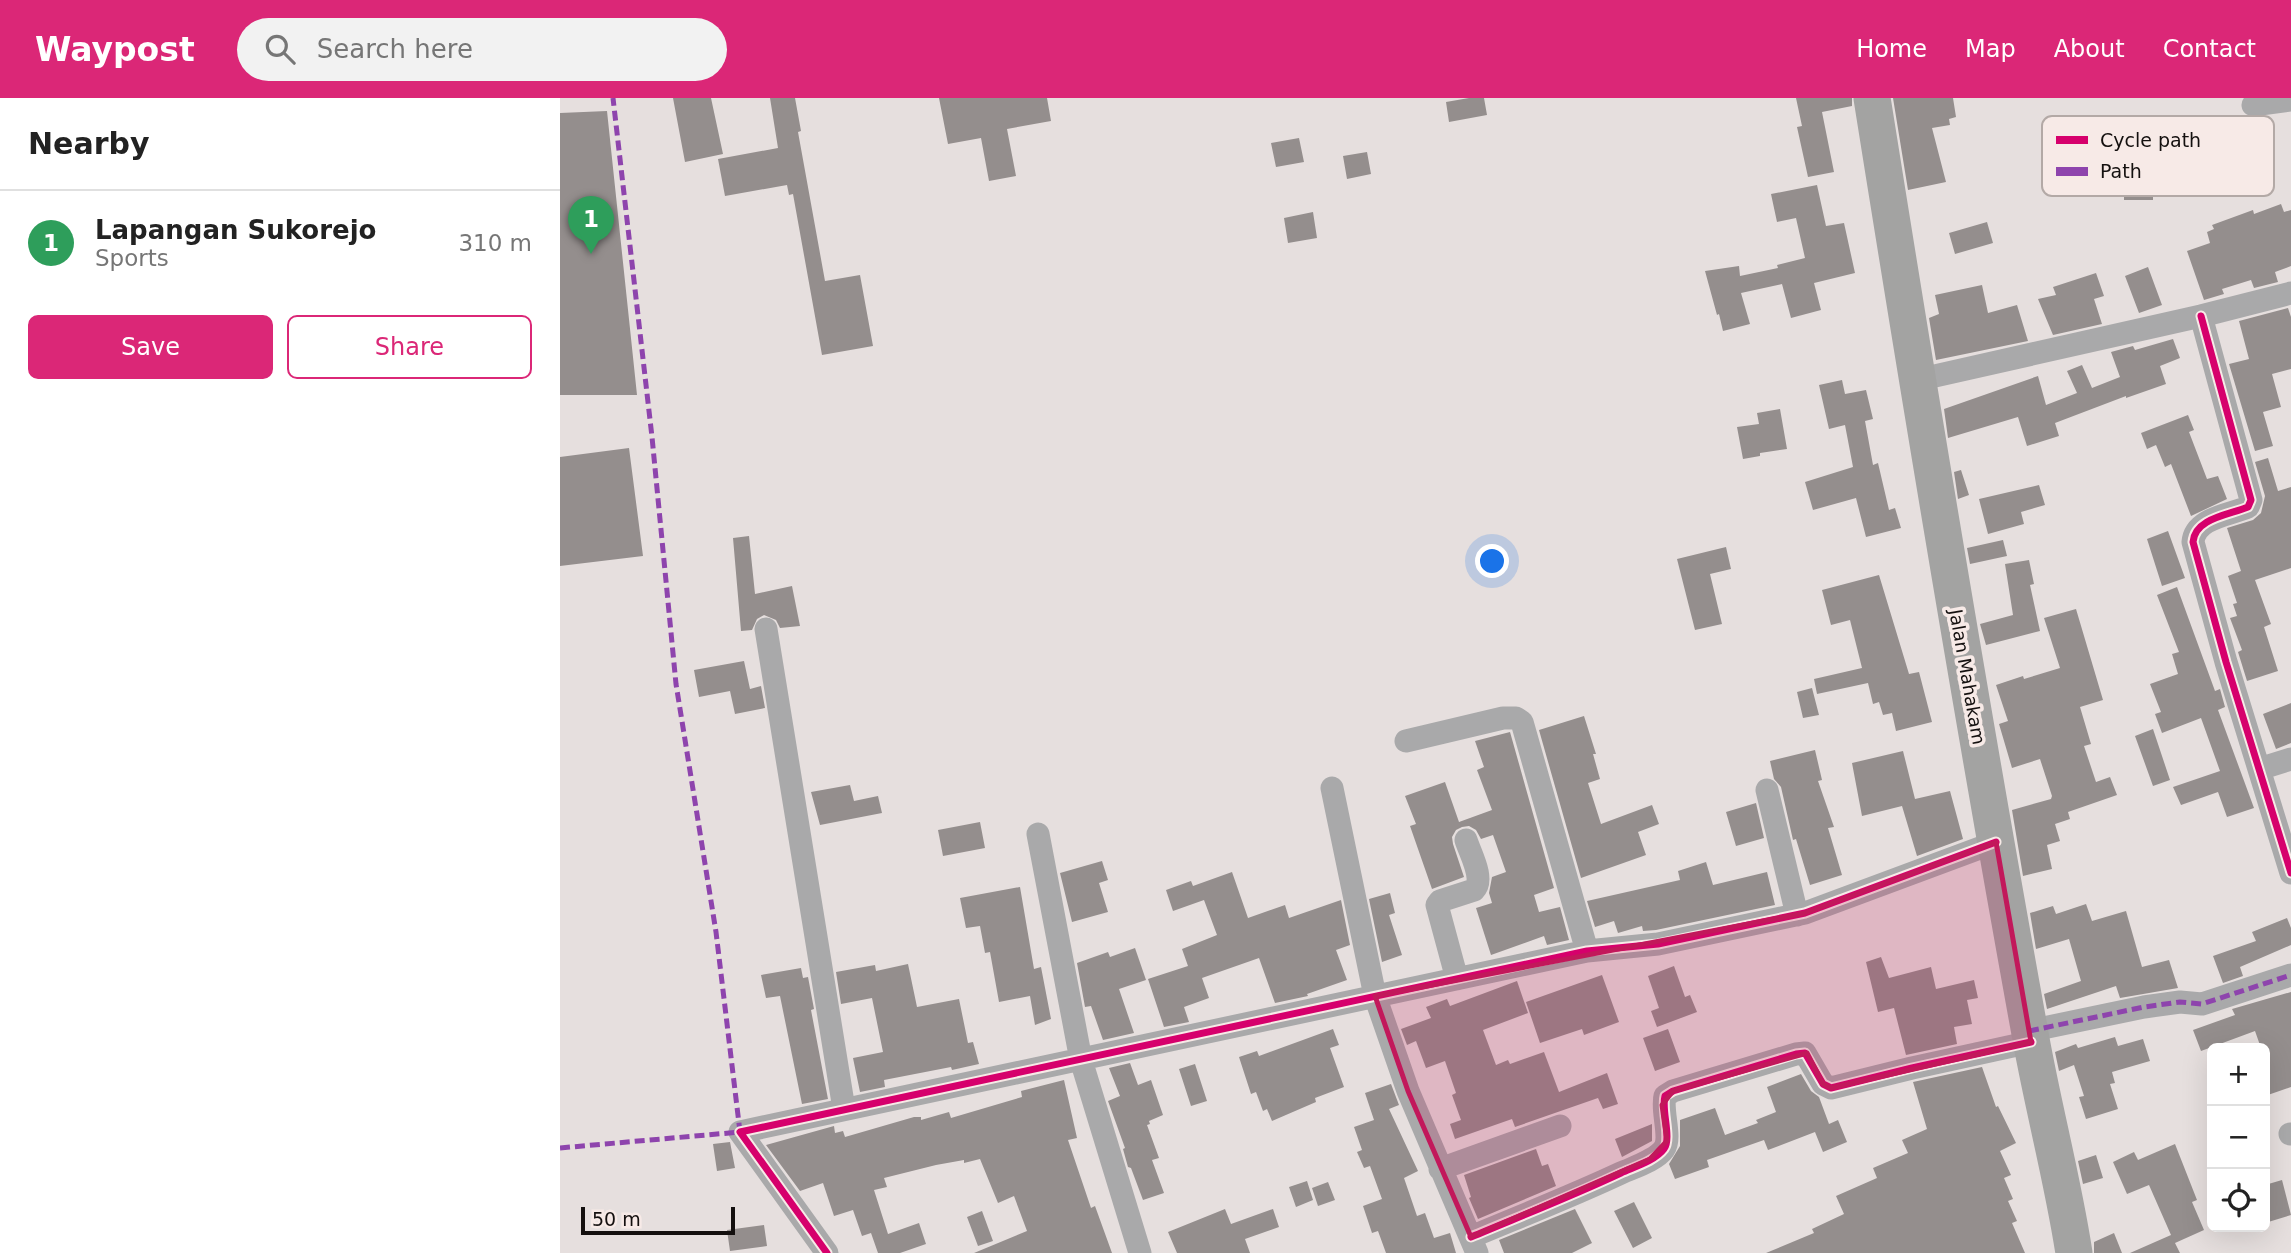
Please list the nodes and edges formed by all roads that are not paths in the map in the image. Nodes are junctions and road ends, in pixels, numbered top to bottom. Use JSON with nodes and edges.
{"nodes":[{"id":1,"x":1872,"y":98,"type":"edge"},
{"id":2,"x":2291,"y":100,"type":"edge"},
{"id":3,"x":2253,"y":105,"type":"dead end"},
{"id":4,"x":2291,"y":293,"type":"edge"},
{"id":5,"x":2201,"y":316,"type":"junction"},
{"id":6,"x":1917,"y":380,"type":"junction"},
{"id":7,"x":766,"y":629,"type":"dead end"},
{"id":8,"x":1406,"y":741,"type":"dead end"},
{"id":9,"x":2291,"y":759,"type":"edge"},
{"id":10,"x":2259,"y":769,"type":"junction"},
{"id":11,"x":1332,"y":788,"type":"dead end"},
{"id":12,"x":1767,"y":790,"type":"dead end"},
{"id":13,"x":1038,"y":834,"type":"dead end"},
{"id":14,"x":1466,"y":840,"type":"dead end"},
{"id":15,"x":1996,"y":842,"type":"junction"},
{"id":16,"x":2291,"y":873,"type":"edge"},
{"id":17,"x":1797,"y":915,"type":"junction"},
{"id":18,"x":1587,"y":951,"type":"junction"},
{"id":19,"x":2291,"y":975,"type":"edge"},
{"id":20,"x":1457,"y":979,"type":"junction"},
{"id":21,"x":1375,"y":996,"type":"junction"},
{"id":22,"x":2030,"y":1036,"type":"junction"},
{"id":23,"x":1081,"y":1060,"type":"junction"},
{"id":24,"x":844,"y":1110,"type":"junction"},
{"id":25,"x":1560,"y":1126,"type":"dead end"},
{"id":26,"x":1440,"y":1169,"type":"junction"},
{"id":27,"x":1474,"y":1245,"type":"edge"},
{"id":28,"x":827,"y":1253,"type":"edge"},
{"id":29,"x":1140,"y":1253,"type":"edge"},
{"id":30,"x":2074,"y":1253,"type":"edge"}],
"edges":[{"from":1,"to":6,"type":"main road","name":"Jalan Mahakam"},
{"from":2,"to":3,"type":"street"},
{"from":4,"to":5,"type":"street"},
{"from":5,"to":6,"type":"street"},
{"from":5,"to":10,"type":"street"},
{"from":6,"to":15,"type":"main road","name":"Jalan Mahakam"},
{"from":7,"to":24,"type":"street"},
{"from":8,"to":18,"type":"street"},
{"from":9,"to":10,"type":"street"},
{"from":10,"to":16,"type":"street"},
{"from":11,"to":21,"type":"street"},
{"from":12,"to":17,"type":"street"},
{"from":13,"to":23,"type":"street"},
{"from":14,"to":20,"type":"street"},
{"from":15,"to":17,"type":"street"},
{"from":15,"to":22,"type":"main road","name":"Jalan Mahakam"},
{"from":17,"to":18,"type":"street"},
{"from":18,"to":20,"type":"street"},
{"from":19,"to":22,"type":"street"},
{"from":20,"to":21,"type":"street"},
{"from":21,"to":23,"type":"street"},
{"from":21,"to":26,"type":"street"},
{"from":22,"to":27,"type":"street"},
{"from":22,"to":30,"type":"main road","name":"Jalan Mahakam"},
{"from":23,"to":24,"type":"street"},
{"from":23,"to":29,"type":"street"},
{"from":24,"to":28,"type":"street"},
{"from":25,"to":26,"type":"street"},
{"from":26,"to":27,"type":"street"}]}
